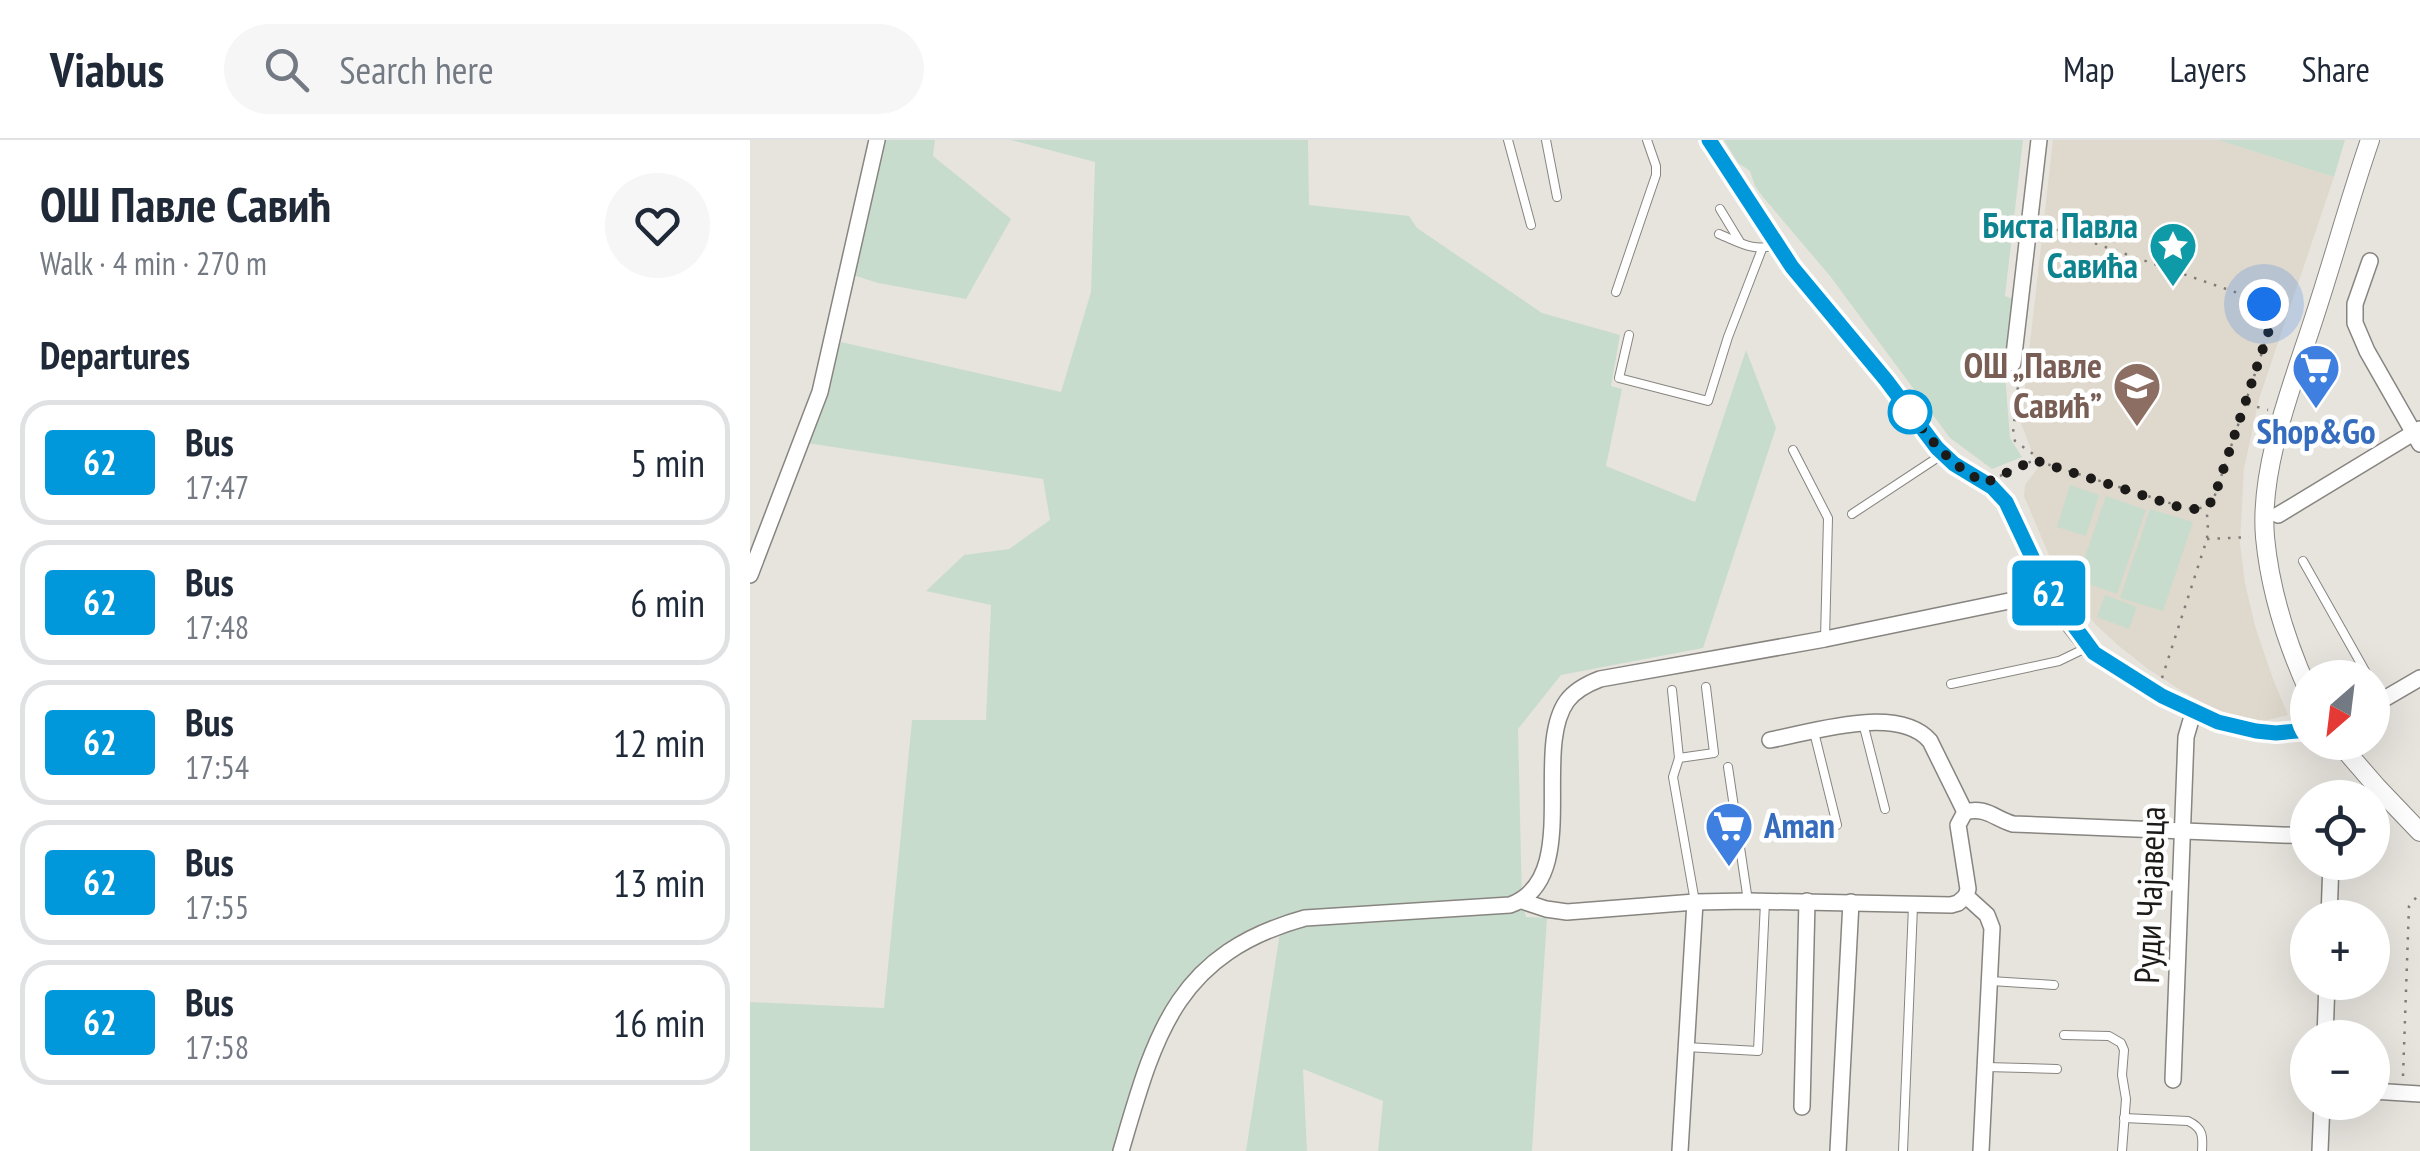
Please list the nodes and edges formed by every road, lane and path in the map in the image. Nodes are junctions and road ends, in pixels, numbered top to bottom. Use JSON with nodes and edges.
{"nodes":[{"id":1,"x":877,"y":140,"type":"edge"},
{"id":2,"x":1508,"y":140,"type":"edge"},
{"id":3,"x":1546,"y":140,"type":"edge"},
{"id":4,"x":1647,"y":140,"type":"edge"},
{"id":5,"x":1710,"y":140,"type":"edge"},
{"id":6,"x":2040,"y":140,"type":"edge"},
{"id":7,"x":2370,"y":140,"type":"edge"},
{"id":8,"x":1557,"y":197,"type":"dead end"},
{"id":9,"x":1720,"y":209,"type":"dead end"},
{"id":10,"x":2038,"y":224,"type":"dead end"},
{"id":11,"x":1531,"y":225,"type":"dead end"},
{"id":12,"x":1719,"y":234,"type":"dead end"},
{"id":13,"x":1740,"y":242,"type":"junction"},
{"id":14,"x":1770,"y":247,"type":"junction"},
{"id":15,"x":2370,"y":261,"type":"dead end"},
{"id":16,"x":1616,"y":292,"type":"dead end"},
{"id":17,"x":1628,"y":335,"type":"dead end"},
{"id":18,"x":2013,"y":363,"type":"dead end"},
{"id":19,"x":2245,"y":403,"type":"junction"},
{"id":20,"x":2283,"y":414,"type":"junction"},
{"id":21,"x":2418,"y":435,"type":"edge"},
{"id":22,"x":1793,"y":450,"type":"dead end"},
{"id":23,"x":1943,"y":454,"type":"junction"},
{"id":24,"x":1985,"y":483,"type":"junction"},
{"id":25,"x":2206,"y":507,"type":"junction"},
{"id":26,"x":1852,"y":514,"type":"dead end"},
{"id":27,"x":2278,"y":514,"type":"dead end"},
{"id":28,"x":2250,"y":537,"type":"dead end"},
{"id":29,"x":2207,"y":539,"type":"junction"},
{"id":30,"x":2302,"y":561,"type":"dead end"},
{"id":31,"x":750,"y":576,"type":"edge"},
{"id":32,"x":2047,"y":589,"type":"junction"},
{"id":33,"x":1825,"y":639,"type":"junction"},
{"id":34,"x":2088,"y":647,"type":"junction"},
{"id":35,"x":2294,"y":660,"type":"edge"},
{"id":36,"x":2359,"y":660,"type":"edge"},
{"id":37,"x":2420,"y":678,"type":"edge"},
{"id":38,"x":1951,"y":684,"type":"dead end"},
{"id":39,"x":1706,"y":686,"type":"dead end"},
{"id":40,"x":1672,"y":690,"type":"dead end"},
{"id":41,"x":2157,"y":694,"type":"junction"},
{"id":42,"x":2390,"y":696,"type":"edge"},
{"id":43,"x":2193,"y":713,"type":"junction"},
{"id":44,"x":1863,"y":723,"type":"junction"},
{"id":45,"x":1814,"y":732,"type":"junction"},
{"id":46,"x":2290,"y":732,"type":"edge"},
{"id":47,"x":1770,"y":740,"type":"dead end"},
{"id":48,"x":1679,"y":758,"type":"junction"},
{"id":49,"x":2353,"y":760,"type":"edge"},
{"id":50,"x":1728,"y":767,"type":"dead end"},
{"id":51,"x":1885,"y":809,"type":"dead end"},
{"id":52,"x":1965,"y":812,"type":"junction"},
{"id":53,"x":1837,"y":825,"type":"dead end"},
{"id":54,"x":2182,"y":829,"type":"junction"},
{"id":55,"x":2420,"y":832,"type":"edge"},
{"id":56,"x":2290,"y":835,"type":"edge"},
{"id":57,"x":2420,"y":893,"type":"edge"},
{"id":58,"x":1966,"y":896,"type":"junction"},
{"id":59,"x":1522,"y":901,"type":"junction"},
{"id":60,"x":1748,"y":901,"type":"junction"},
{"id":61,"x":1765,"y":901,"type":"junction"},
{"id":62,"x":1694,"y":902,"type":"junction"},
{"id":63,"x":1807,"y":902,"type":"junction"},
{"id":64,"x":1851,"y":902,"type":"junction"},
{"id":65,"x":1914,"y":904,"type":"junction"},
{"id":66,"x":1991,"y":981,"type":"junction"},
{"id":67,"x":2054,"y":985,"type":"dead end"},
{"id":68,"x":2064,"y":1035,"type":"dead end"},
{"id":69,"x":1686,"y":1047,"type":"junction"},
{"id":70,"x":1986,"y":1067,"type":"junction"},
{"id":71,"x":2057,"y":1069,"type":"dead end"},
{"id":72,"x":2173,"y":1080,"type":"dead end"},
{"id":73,"x":2390,"y":1093,"type":"edge"},
{"id":74,"x":2403,"y":1093,"type":"junction"},
{"id":75,"x":2420,"y":1094,"type":"edge"},
{"id":76,"x":1802,"y":1107,"type":"dead end"},
{"id":77,"x":2124,"y":1118,"type":"junction"},
{"id":78,"x":2321,"y":1120,"type":"edge"},
{"id":79,"x":1120,"y":1151,"type":"edge"},
{"id":80,"x":1680,"y":1151,"type":"edge"},
{"id":81,"x":1838,"y":1151,"type":"edge"},
{"id":82,"x":1903,"y":1151,"type":"edge"},
{"id":83,"x":1981,"y":1151,"type":"edge"},
{"id":84,"x":2122,"y":1151,"type":"edge"},
{"id":85,"x":2202,"y":1151,"type":"edge"},
{"id":86,"x":2320,"y":1151,"type":"edge"}],
"edges":[{"from":1,"to":31,"type":"street"},
{"from":2,"to":11,"type":"lane"},
{"from":3,"to":8,"type":"lane"},
{"from":4,"to":16,"type":"lane"},
{"from":5,"to":14,"type":"street"},
{"from":6,"to":18,"type":"street"},
{"from":7,"to":20,"type":"street"},
{"from":9,"to":13,"type":"lane"},
{"from":10,"to":19,"type":"path"},
{"from":12,"to":13,"type":"lane"},
{"from":13,"to":14,"type":"lane"},
{"from":14,"to":17,"type":"lane"},
{"from":14,"to":23,"type":"street"},
{"from":15,"to":21,"type":"street"},
{"from":19,"to":20,"type":"path"},
{"from":19,"to":25,"type":"path"},
{"from":20,"to":35,"type":"street"},
{"from":21,"to":27,"type":"street"},
{"from":22,"to":33,"type":"lane"},
{"from":23,"to":24,"type":"street"},
{"from":23,"to":26,"type":"lane"},
{"from":24,"to":25,"type":"path"},
{"from":24,"to":32,"type":"street"},
{"from":25,"to":29,"type":"path"},
{"from":28,"to":29,"type":"path"},
{"from":29,"to":41,"type":"path"},
{"from":30,"to":36,"type":"lane"},
{"from":32,"to":33,"type":"street"},
{"from":32,"to":34,"type":"street"},
{"from":33,"to":59,"type":"street"},
{"from":34,"to":38,"type":"lane"},
{"from":34,"to":41,"type":"street"},
{"from":37,"to":42,"type":"street"},
{"from":39,"to":48,"type":"lane"},
{"from":40,"to":48,"type":"lane"},
{"from":41,"to":43,"type":"street"},
{"from":43,"to":46,"type":"street"},
{"from":43,"to":54,"type":"street","name":"Руди Чајавеца"},
{"from":44,"to":45,"type":"street"},
{"from":44,"to":51,"type":"lane"},
{"from":44,"to":52,"type":"street"},
{"from":45,"to":47,"type":"street"},
{"from":45,"to":53,"type":"lane"},
{"from":48,"to":62,"type":"lane"},
{"from":49,"to":55,"type":"street"},
{"from":50,"to":60,"type":"lane"},
{"from":52,"to":54,"type":"street"},
{"from":52,"to":58,"type":"street"},
{"from":54,"to":56,"type":"street"},
{"from":54,"to":72,"type":"street","name":"Руди Чајавеца"},
{"from":57,"to":74,"type":"path"},
{"from":58,"to":65,"type":"street"},
{"from":58,"to":66,"type":"street"},
{"from":59,"to":62,"type":"street"},
{"from":59,"to":79,"type":"street"},
{"from":60,"to":61,"type":"street"},
{"from":60,"to":62,"type":"street"},
{"from":61,"to":63,"type":"street"},
{"from":61,"to":69,"type":"lane"},
{"from":62,"to":69,"type":"street"},
{"from":63,"to":64,"type":"street"},
{"from":63,"to":76,"type":"street"},
{"from":64,"to":65,"type":"street"},
{"from":64,"to":81,"type":"street"},
{"from":65,"to":82,"type":"lane"},
{"from":66,"to":67,"type":"lane"},
{"from":66,"to":70,"type":"street"},
{"from":68,"to":77,"type":"lane"},
{"from":69,"to":80,"type":"street"},
{"from":70,"to":71,"type":"lane"},
{"from":70,"to":83,"type":"street"},
{"from":73,"to":74,"type":"street"},
{"from":74,"to":75,"type":"street"},
{"from":77,"to":84,"type":"lane"},
{"from":77,"to":85,"type":"lane"},
{"from":78,"to":86,"type":"street"}]}
